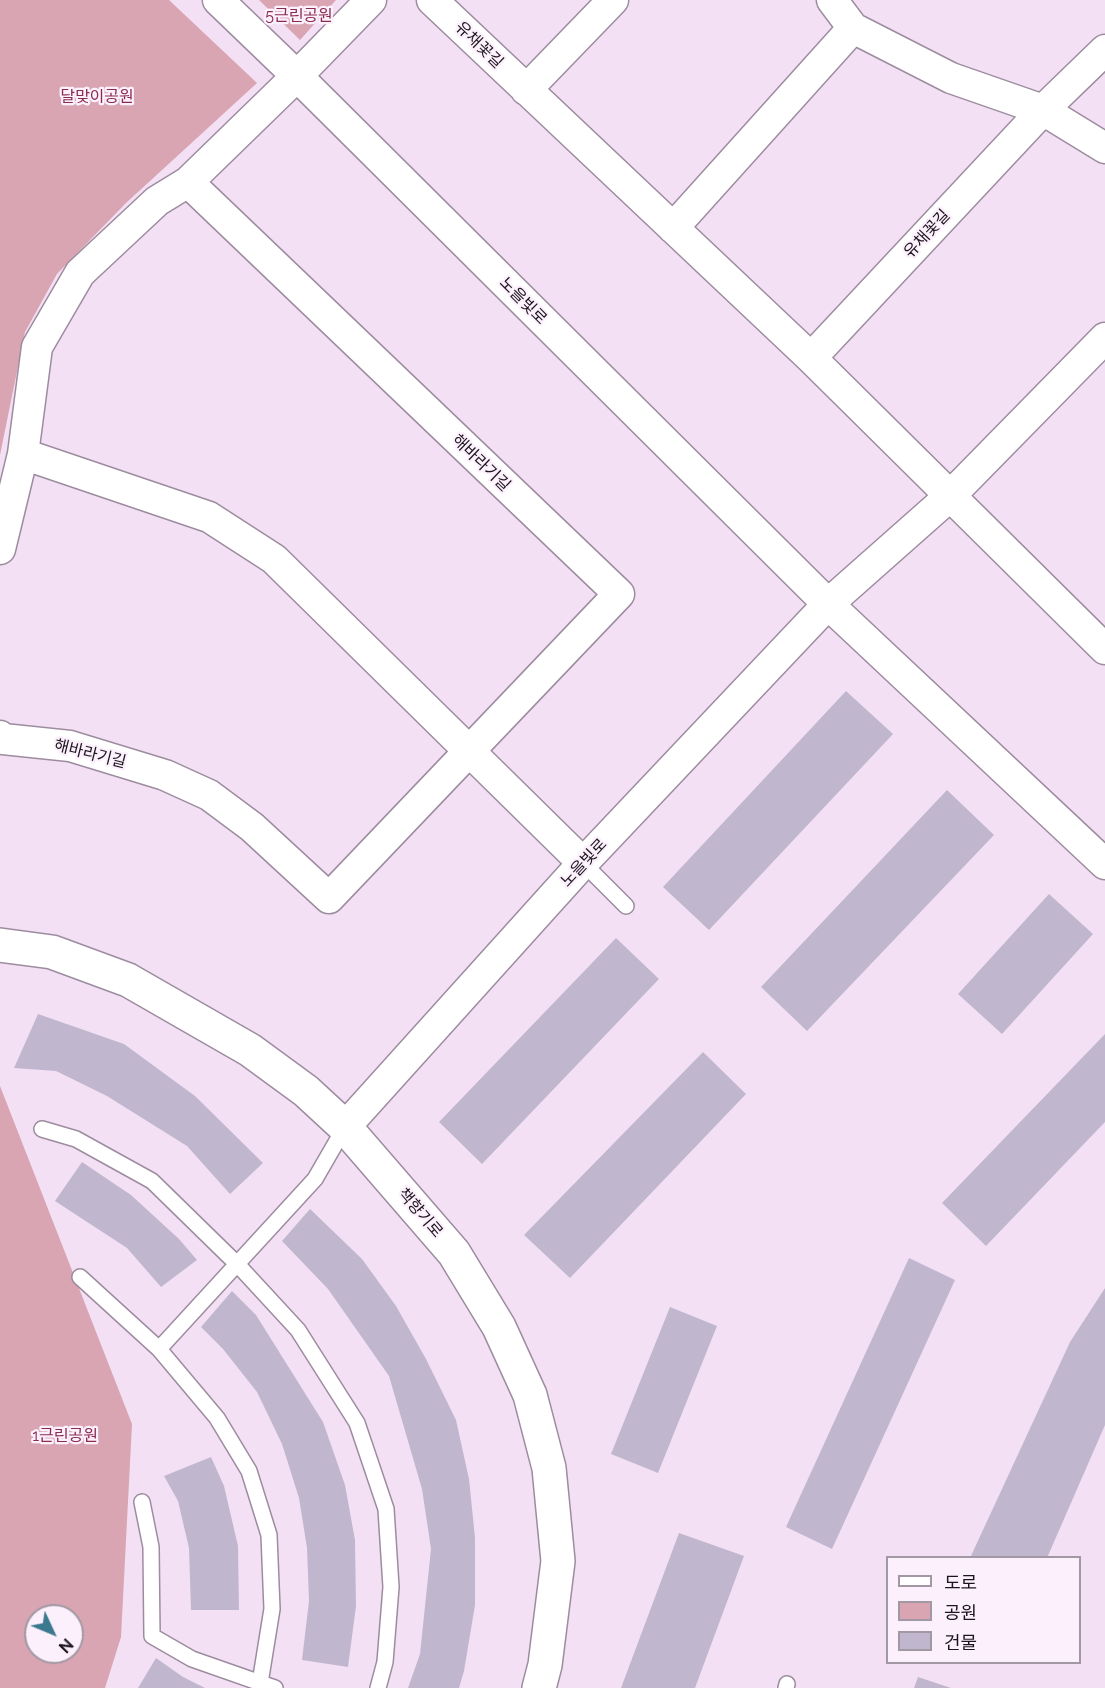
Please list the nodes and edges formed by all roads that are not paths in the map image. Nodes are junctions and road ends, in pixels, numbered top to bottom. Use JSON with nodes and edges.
{"nodes":[{"id":1,"x":218,"y":0,"type":"edge"},
{"id":2,"x":371,"y":0,"type":"edge"},
{"id":3,"x":432,"y":0,"type":"edge"},
{"id":4,"x":612,"y":0,"type":"edge"},
{"id":5,"x":832,"y":0,"type":"edge"},
{"id":6,"x":853,"y":28,"type":"junction"},
{"id":7,"x":1105,"y":50,"type":"edge"},
{"id":8,"x":297,"y":76,"type":"junction"},
{"id":9,"x":526,"y":90,"type":"junction"},
{"id":10,"x":1043,"y":110,"type":"junction"},
{"id":11,"x":1105,"y":148,"type":"edge"},
{"id":12,"x":188,"y":182,"type":"junction"},
{"id":13,"x":673,"y":228,"type":"junction"},
{"id":14,"x":1105,"y":338,"type":"edge"},
{"id":15,"x":811,"y":358,"type":"junction"},
{"id":16,"x":23,"y":454,"type":"junction"},
{"id":17,"x":950,"y":496,"type":"junction"},
{"id":18,"x":0,"y":549,"type":"edge"},
{"id":19,"x":828,"y":604,"type":"junction"},
{"id":20,"x":1105,"y":649,"type":"edge"},
{"id":21,"x":0,"y":736,"type":"edge"},
{"id":22,"x":470,"y":751,"type":"junction"},
{"id":23,"x":583,"y":863,"type":"junction"},
{"id":24,"x":1105,"y":864,"type":"edge"},
{"id":25,"x":626,"y":906,"type":"dead end"},
{"id":26,"x":0,"y":945,"type":"edge"},
{"id":27,"x":345,"y":1126,"type":"junction"},
{"id":28,"x":42,"y":1129,"type":"dead end"},
{"id":29,"x":238,"y":1265,"type":"junction"},
{"id":30,"x":80,"y":1277,"type":"dead end"},
{"id":31,"x":159,"y":1349,"type":"junction"},
{"id":32,"x":142,"y":1502,"type":"dead end"},
{"id":33,"x":260,"y":1683,"type":"junction"},
{"id":34,"x":275,"y":1688,"type":"edge"},
{"id":35,"x":378,"y":1688,"type":"edge"},
{"id":36,"x":539,"y":1688,"type":"edge"}],
"edges":[{"from":1,"to":8,"type":"street","name":"노을빛로"},
{"from":2,"to":8,"type":"street"},
{"from":3,"to":9,"type":"street","name":"유채꽃길"},
{"from":4,"to":9,"type":"street"},
{"from":5,"to":6,"type":"street"},
{"from":6,"to":10,"type":"street"},
{"from":6,"to":13,"type":"street"},
{"from":7,"to":10,"type":"street","name":"유채꽃길"},
{"from":8,"to":12,"type":"street"},
{"from":8,"to":19,"type":"street","name":"노을빛로"},
{"from":9,"to":13,"type":"street","name":"유채꽃길"},
{"from":10,"to":11,"type":"street"},
{"from":10,"to":15,"type":"street","name":"유채꽃길"},
{"from":12,"to":16,"type":"street"},
{"from":12,"to":22,"type":"street","name":"해바라기길"},
{"from":13,"to":15,"type":"street","name":"유채꽃길"},
{"from":14,"to":17,"type":"street"},
{"from":15,"to":17,"type":"street","name":"유채꽃길"},
{"from":16,"to":18,"type":"street"},
{"from":16,"to":22,"type":"street"},
{"from":17,"to":19,"type":"street"},
{"from":17,"to":20,"type":"street","name":"유채꽃길"},
{"from":19,"to":23,"type":"street","name":"노을빛로"},
{"from":19,"to":24,"type":"street","name":"노을빛로"},
{"from":21,"to":22,"type":"street","name":"해바라기길"},
{"from":22,"to":23,"type":"street"},
{"from":23,"to":25,"type":"lane"},
{"from":23,"to":27,"type":"street","name":"노을빛로"},
{"from":26,"to":27,"type":"street","name":"책향기로"},
{"from":27,"to":29,"type":"lane"},
{"from":27,"to":36,"type":"street","name":"책향기로"},
{"from":28,"to":29,"type":"lane"},
{"from":29,"to":31,"type":"lane"},
{"from":29,"to":35,"type":"lane"},
{"from":30,"to":31,"type":"lane"},
{"from":31,"to":33,"type":"lane"},
{"from":32,"to":33,"type":"lane"},
{"from":33,"to":34,"type":"lane"}]}
